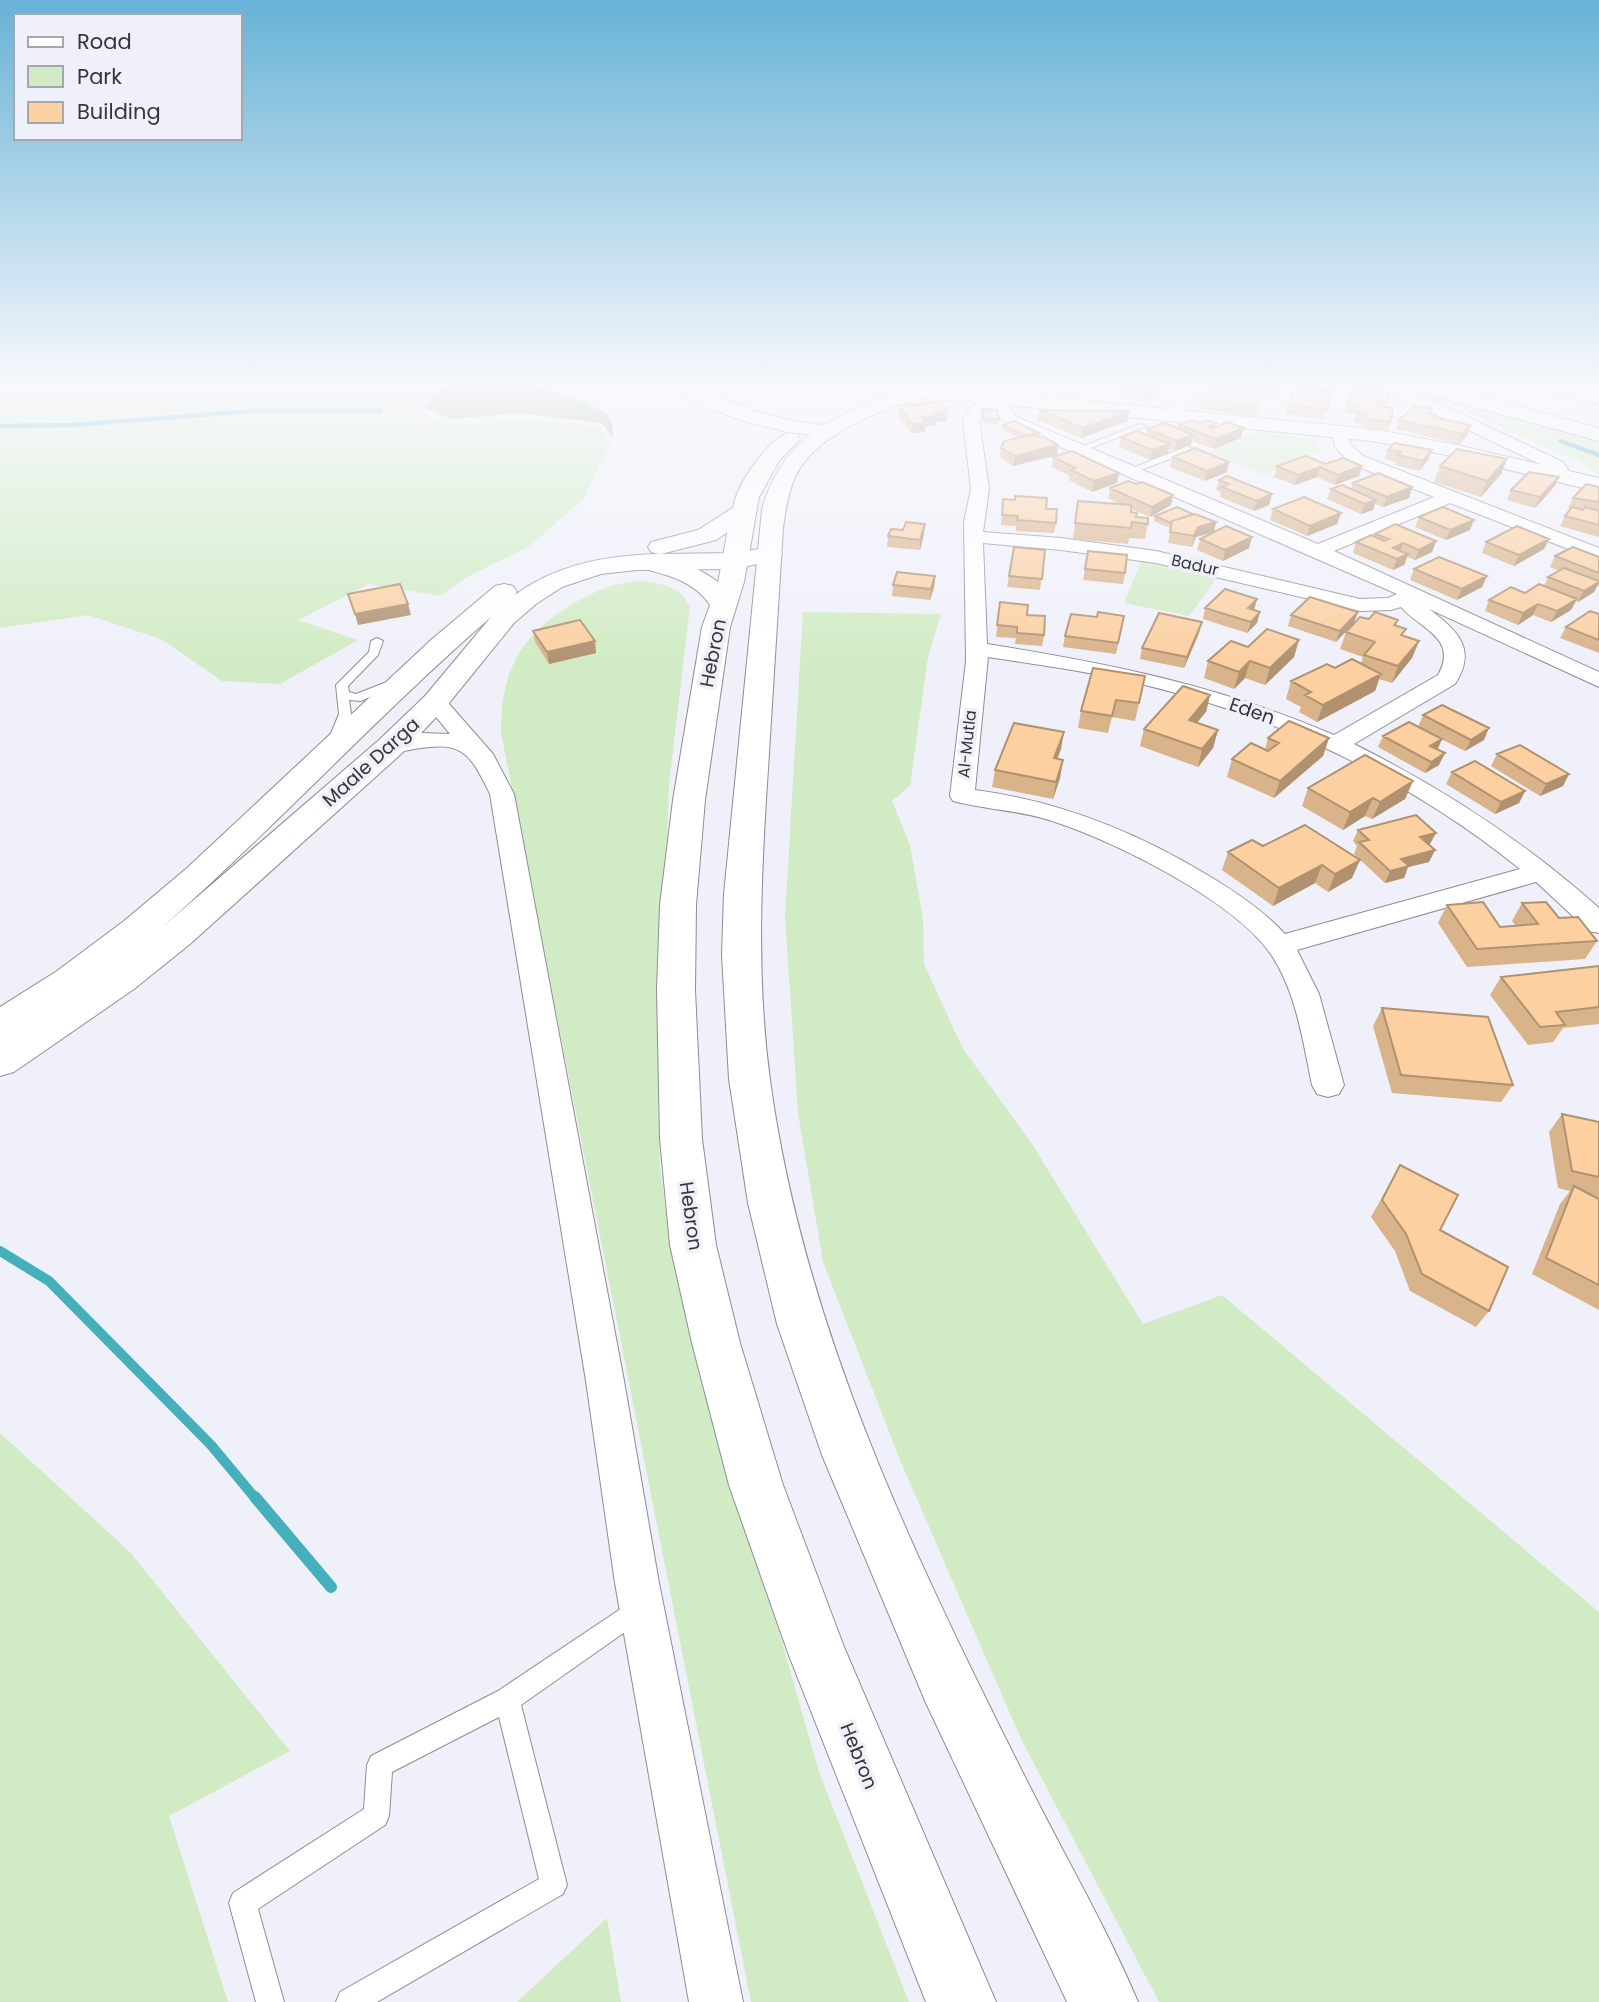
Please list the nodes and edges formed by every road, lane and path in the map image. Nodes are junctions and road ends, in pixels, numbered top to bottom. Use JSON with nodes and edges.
{"nodes":[{"id":1,"x":759,"y":475,"type":"edge"},
{"id":2,"x":786,"y":475,"type":"edge"},
{"id":3,"x":978,"y":475,"type":"edge"},
{"id":4,"x":1140,"y":475,"type":"edge"},
{"id":5,"x":1395,"y":475,"type":"edge"},
{"id":6,"x":1561,"y":475,"type":"edge"},
{"id":7,"x":1599,"y":485,"type":"edge"},
{"id":8,"x":1449,"y":497,"type":"junction"},
{"id":9,"x":742,"y":512,"type":"junction"},
{"id":10,"x":973,"y":537,"type":"junction"},
{"id":11,"x":1325,"y":554,"type":"junction"},
{"id":12,"x":1599,"y":555,"type":"edge"},
{"id":13,"x":646,"y":562,"type":"junction"},
{"id":14,"x":743,"y":573,"type":"junction"},
{"id":15,"x":1407,"y":597,"type":"junction"},
{"id":16,"x":377,"y":641,"type":"dead end"},
{"id":17,"x":975,"y":648,"type":"junction"},
{"id":18,"x":415,"y":669,"type":"junction"},
{"id":19,"x":1599,"y":680,"type":"edge"},
{"id":20,"x":341,"y":693,"type":"junction"},
{"id":21,"x":435,"y":702,"type":"junction"},
{"id":22,"x":1336,"y":744,"type":"junction"},
{"id":23,"x":390,"y":747,"type":"junction"},
{"id":24,"x":476,"y":749,"type":"junction"},
{"id":25,"x":330,"y":752,"type":"junction"},
{"id":26,"x":1542,"y":872,"type":"junction"},
{"id":27,"x":1599,"y":924,"type":"edge"},
{"id":28,"x":1279,"y":945,"type":"junction"},
{"id":29,"x":0,"y":1026,"type":"edge"},
{"id":30,"x":0,"y":1061,"type":"edge"},
{"id":31,"x":1328,"y":1085,"type":"dead end"},
{"id":32,"x":642,"y":1606,"type":"junction"},
{"id":33,"x":507,"y":1700,"type":"junction"},
{"id":34,"x":270,"y":2002,"type":"edge"},
{"id":35,"x":350,"y":2002,"type":"edge"},
{"id":36,"x":716,"y":2002,"type":"edge"},
{"id":37,"x":961,"y":2002,"type":"edge"},
{"id":38,"x":1103,"y":2002,"type":"edge"}],
"edges":[{"from":1,"to":9,"type":"main road","name":"Hebron"},
{"from":2,"to":14,"type":"main road","name":"Hebron"},
{"from":3,"to":10,"type":"street","name":"Al-Mutla"},
{"from":4,"to":11,"type":"street"},
{"from":5,"to":8,"type":"street"},
{"from":6,"to":7,"type":"main road"},
{"from":8,"to":11,"type":"street"},
{"from":8,"to":12,"type":"street"},
{"from":9,"to":14,"type":"main road","name":"Hebron"},
{"from":9,"to":18,"type":"main road","name":"Maale Darga"},
{"from":10,"to":15,"type":"street","name":"Badur"},
{"from":10,"to":17,"type":"street","name":"Al-Mutla"},
{"from":11,"to":15,"type":"street"},
{"from":13,"to":14,"type":"main road","name":"Maale Darga"},
{"from":13,"to":14,"type":"main road"},
{"from":13,"to":21,"type":"main road","name":"Maale Darga"},
{"from":14,"to":37,"type":"main road","name":"Hebron"},
{"from":14,"to":38,"type":"main road","name":"Hebron"},
{"from":15,"to":19,"type":"street"},
{"from":15,"to":22,"type":"street"},
{"from":16,"to":20,"type":"lane"},
{"from":17,"to":22,"type":"street","name":"Eden"},
{"from":17,"to":28,"type":"street","name":"Al-Mutla"},
{"from":18,"to":20,"type":"lane"},
{"from":18,"to":25,"type":"main road","name":"Maale Darga"},
{"from":20,"to":25,"type":"lane"},
{"from":21,"to":23,"type":"main road","name":"Maale Darga"},
{"from":21,"to":24,"type":"street"},
{"from":22,"to":26,"type":"street","name":"Eden"},
{"from":23,"to":24,"type":"street"},
{"from":23,"to":30,"type":"main road","name":"Maale Darga"},
{"from":24,"to":32,"type":"street"},
{"from":25,"to":29,"type":"main road","name":"Maale Darga"},
{"from":26,"to":27,"type":"street","name":"Eden"},
{"from":26,"to":28,"type":"street"},
{"from":28,"to":31,"type":"street","name":"Al-Mutla"},
{"from":32,"to":33,"type":"lane"},
{"from":32,"to":36,"type":"street"},
{"from":33,"to":34,"type":"lane"},
{"from":33,"to":35,"type":"lane"}]}
